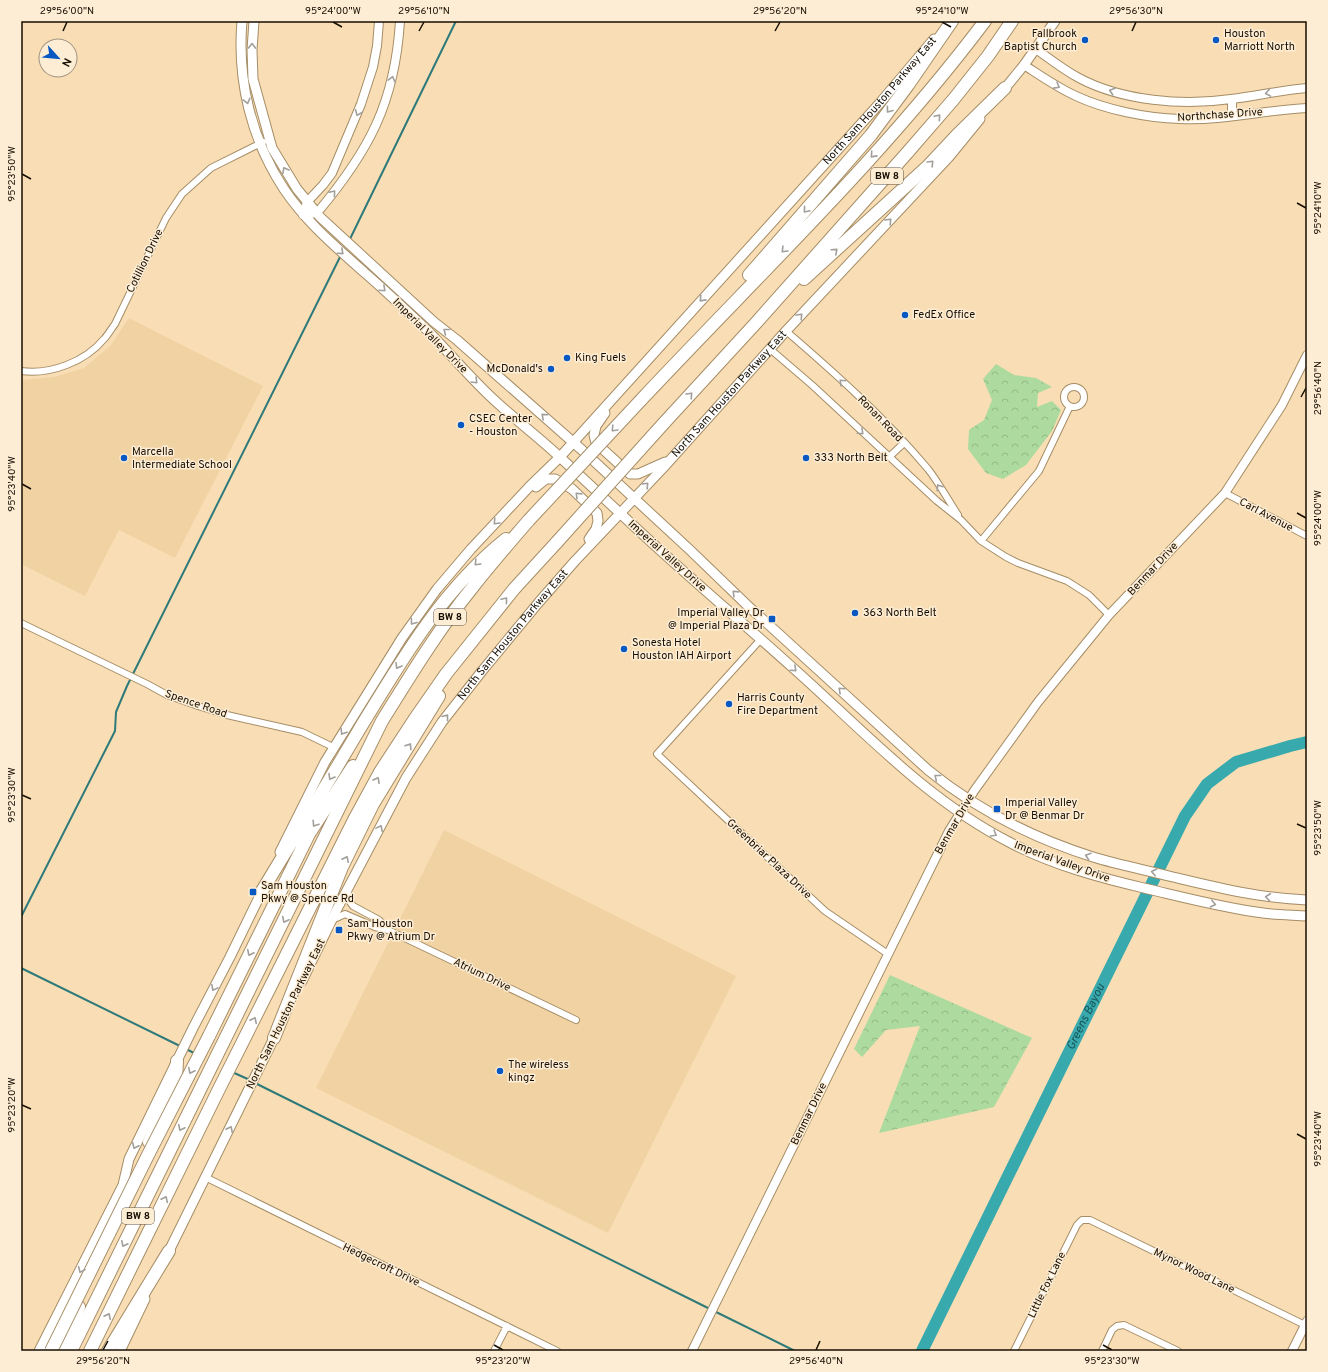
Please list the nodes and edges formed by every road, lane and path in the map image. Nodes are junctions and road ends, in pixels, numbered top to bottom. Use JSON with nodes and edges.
{"nodes":[{"id":1,"x":242,"y":21,"type":"edge"},
{"id":2,"x":254,"y":21,"type":"edge"},
{"id":3,"x":379,"y":21,"type":"edge"},
{"id":4,"x":400,"y":21,"type":"edge"},
{"id":5,"x":950,"y":21,"type":"edge"},
{"id":6,"x":981,"y":21,"type":"edge"},
{"id":7,"x":985,"y":21,"type":"edge"},
{"id":8,"x":1012,"y":21,"type":"edge"},
{"id":9,"x":1055,"y":21,"type":"edge"},
{"id":10,"x":1036,"y":49,"type":"junction"},
{"id":11,"x":1024,"y":65,"type":"junction"},
{"id":12,"x":254,"y":83,"type":"junction"},
{"id":13,"x":936,"y":84,"type":"junction"},
{"id":14,"x":243,"y":85,"type":"junction"},
{"id":15,"x":1005,"y":88,"type":"junction"},
{"id":16,"x":1307,"y":88,"type":"edge"},
{"id":17,"x":1130,"y":96,"type":"junction"},
{"id":18,"x":1232,"y":99,"type":"junction"},
{"id":19,"x":1307,"y":108,"type":"edge"},
{"id":20,"x":1120,"y":110,"type":"junction"},
{"id":21,"x":1232,"y":116,"type":"junction"},
{"id":22,"x":270,"y":139,"type":"junction"},
{"id":23,"x":260,"y":144,"type":"junction"},
{"id":24,"x":307,"y":202,"type":"junction"},
{"id":25,"x":317,"y":213,"type":"junction"},
{"id":26,"x":303,"y":214,"type":"junction"},
{"id":27,"x":755,"y":324,"type":"junction"},
{"id":28,"x":786,"y":331,"type":"junction"},
{"id":29,"x":467,"y":349,"type":"junction"},
{"id":30,"x":770,"y":349,"type":"junction"},
{"id":31,"x":686,"y":352,"type":"junction"},
{"id":32,"x":1307,"y":355,"type":"edge"},
{"id":33,"x":455,"y":360,"type":"junction"},
{"id":34,"x":21,"y":371,"type":"edge"},
{"id":35,"x":618,"y":391,"type":"junction"},
{"id":36,"x":1070,"y":406,"type":"dead end"},
{"id":37,"x":573,"y":442,"type":"junction"},
{"id":38,"x":904,"y":444,"type":"junction"},
{"id":39,"x":560,"y":457,"type":"junction"},
{"id":40,"x":889,"y":457,"type":"junction"},
{"id":41,"x":671,"y":459,"type":"junction"},
{"id":42,"x":1224,"y":493,"type":"junction"},
{"id":43,"x":523,"y":494,"type":"junction"},
{"id":44,"x":634,"y":498,"type":"junction"},
{"id":45,"x":620,"y":513,"type":"junction"},
{"id":46,"x":528,"y":520,"type":"junction"},
{"id":47,"x":961,"y":520,"type":"junction"},
{"id":48,"x":1307,"y":536,"type":"edge"},
{"id":49,"x":982,"y":541,"type":"junction"},
{"id":50,"x":575,"y":561,"type":"junction"},
{"id":51,"x":747,"y":605,"type":"junction"},
{"id":52,"x":1109,"y":615,"type":"junction"},
{"id":53,"x":736,"y":617,"type":"junction"},
{"id":54,"x":21,"y":623,"type":"edge"},
{"id":55,"x":480,"y":630,"type":"junction"},
{"id":56,"x":761,"y":639,"type":"junction"},
{"id":57,"x":382,"y":721,"type":"junction"},
{"id":58,"x":333,"y":747,"type":"junction"},
{"id":59,"x":969,"y":800,"type":"junction"},
{"id":60,"x":960,"y":813,"type":"junction"},
{"id":61,"x":1070,"y":850,"type":"junction"},
{"id":62,"x":1065,"y":865,"type":"junction"},
{"id":63,"x":262,"y":891,"type":"junction"},
{"id":64,"x":347,"y":891,"type":"junction"},
{"id":65,"x":1307,"y":900,"type":"edge"},
{"id":66,"x":1307,"y":916,"type":"edge"},
{"id":67,"x":332,"y":920,"type":"junction"},
{"id":68,"x":388,"y":930,"type":"junction"},
{"id":69,"x":888,"y":954,"type":"junction"},
{"id":70,"x":576,"y":1020,"type":"dead end"},
{"id":71,"x":274,"y":1038,"type":"junction"},
{"id":72,"x":177,"y":1061,"type":"junction"},
{"id":73,"x":205,"y":1177,"type":"junction"},
{"id":74,"x":1082,"y":1220,"type":"joint"},
{"id":75,"x":169,"y":1251,"type":"junction"},
{"id":76,"x":1306,"y":1323,"type":"edge"},
{"id":77,"x":507,"y":1326,"type":"junction"},
{"id":78,"x":39,"y":1351,"type":"edge"},
{"id":79,"x":51,"y":1351,"type":"edge"},
{"id":80,"x":60,"y":1351,"type":"edge"},
{"id":81,"x":71,"y":1351,"type":"edge"},
{"id":82,"x":90,"y":1351,"type":"edge"},
{"id":83,"x":108,"y":1351,"type":"edge"},
{"id":84,"x":120,"y":1351,"type":"edge"},
{"id":85,"x":494,"y":1351,"type":"edge"},
{"id":86,"x":557,"y":1351,"type":"edge"},
{"id":87,"x":692,"y":1351,"type":"edge"},
{"id":88,"x":1014,"y":1351,"type":"edge"},
{"id":89,"x":1102,"y":1351,"type":"edge"},
{"id":90,"x":1178,"y":1351,"type":"edge"},
{"id":91,"x":1292,"y":1351,"type":"edge"}],
"edges":[{"from":1,"to":14,"type":"main road","name":"Imperial Valley Drive"},
{"from":12,"to":2,"type":"main road","name":"Imperial Valley Drive","one_way":true},
{"from":3,"to":24,"type":"street","one_way":true},
{"from":25,"to":4,"type":"street","one_way":true},
{"from":5,"to":31,"type":"highway","one_way":true},
{"from":5,"to":35,"type":"main road","name":"North Sam Houston Parkway East","one_way":true},
{"from":6,"to":13,"type":"highway"},
{"from":7,"to":13,"type":"highway","number":"BW 8"},
{"from":27,"to":8,"type":"highway","number":"BW 8","one_way":true},
{"from":9,"to":10,"type":"main road","name":"North Sam Houston Parkway East"},
{"from":10,"to":11,"type":"main road","name":"North Sam Houston Parkway East"},
{"from":17,"to":10,"type":"street","name":"Northchase Drive","one_way":true},
{"from":11,"to":15,"type":"main road","name":"North Sam Houston Parkway East"},
{"from":11,"to":20,"type":"street","name":"Northchase Drive","one_way":true},
{"from":12,"to":14,"type":"main road"},
{"from":12,"to":22,"type":"main road","name":"Imperial Valley Drive"},
{"from":13,"to":31,"type":"highway","number":"BW 8","one_way":true},
{"from":14,"to":23,"type":"main road","name":"Imperial Valley Drive","one_way":true},
{"from":27,"to":15,"type":"highway","one_way":true},
{"from":28,"to":15,"type":"main road","name":"North Sam Houston Parkway East","one_way":true},
{"from":16,"to":18,"type":"street","name":"Northchase Drive","one_way":true},
{"from":17,"to":18,"type":"street","name":"Northchase Drive"},
{"from":17,"to":20,"type":"street"},
{"from":18,"to":21,"type":"street"},
{"from":19,"to":21,"type":"street","name":"Northchase Drive"},
{"from":20,"to":21,"type":"street","name":"Northchase Drive"},
{"from":22,"to":23,"type":"street","name":"Cotillion Drive"},
{"from":24,"to":22,"type":"main road","name":"Imperial Valley Drive","one_way":true},
{"from":23,"to":26,"type":"main road","name":"Imperial Valley Drive"},
{"from":23,"to":34,"type":"street","name":"Cotillion Drive"},
{"from":24,"to":25,"type":"main road","name":"Imperial Valley Drive"},
{"from":24,"to":26,"type":"street"},
{"from":25,"to":26,"type":"street"},
{"from":29,"to":25,"type":"main road","name":"Imperial Valley Drive","one_way":true},
{"from":26,"to":33,"type":"main road","name":"Imperial Valley Drive","one_way":true},
{"from":55,"to":27,"type":"highway","number":"BW 8","one_way":true,"bridge":true},
{"from":28,"to":30,"type":"main road","name":"North Sam Houston Parkway East"},
{"from":38,"to":28,"type":"street","name":"Ronan Road","one_way":true},
{"from":29,"to":33,"type":"main road"},
{"from":37,"to":29,"type":"main road","name":"Imperial Valley Drive","one_way":true},
{"from":30,"to":40,"type":"street","name":"Ronan Road","one_way":true},
{"from":30,"to":41,"type":"main road","name":"North Sam Houston Parkway East"},
{"from":31,"to":46,"type":"highway","number":"BW 8","one_way":true,"bridge":true},
{"from":32,"to":42,"type":"street","name":"Benmar Drive"},
{"from":33,"to":39,"type":"main road","name":"Imperial Valley Drive","one_way":true},
{"from":35,"to":37,"type":"main road","name":"North Sam Houston Parkway East"},
{"from":35,"to":41,"type":"main road"},
{"from":36,"to":49,"type":"street"},
{"from":37,"to":39,"type":"main road","name":"North Sam Houston Parkway East"},
{"from":37,"to":44,"type":"main road","name":"Imperial Valley Drive"},
{"from":38,"to":40,"type":"street"},
{"from":47,"to":38,"type":"street","name":"Ronan Road","one_way":true},
{"from":39,"to":43,"type":"main road","name":"North Sam Houston Parkway East"},
{"from":39,"to":45,"type":"main road","name":"Imperial Valley Drive"},
{"from":40,"to":47,"type":"street","name":"Ronan Road"},
{"from":44,"to":41,"type":"main road","name":"North Sam Houston Parkway East","one_way":true},
{"from":42,"to":48,"type":"street","name":"Carl Avenue"},
{"from":42,"to":52,"type":"street","name":"Benmar Drive"},
{"from":50,"to":43,"type":"main road","one_way":true},
{"from":43,"to":58,"type":"main road","name":"North Sam Houston Parkway East","one_way":true},
{"from":44,"to":45,"type":"main road","name":"North Sam Houston Parkway East"},
{"from":51,"to":44,"type":"main road","name":"Imperial Valley Drive","one_way":true},
{"from":45,"to":50,"type":"main road","name":"North Sam Houston Parkway East"},
{"from":45,"to":53,"type":"main road","name":"Imperial Valley Drive"},
{"from":46,"to":57,"type":"highway","number":"BW 8"},
{"from":46,"to":63,"type":"highway","one_way":true},
{"from":47,"to":49,"type":"street","name":"Ronan Road"},
{"from":49,"to":52,"type":"street","name":"Ronan Road"},
{"from":64,"to":50,"type":"main road","name":"North Sam Houston Parkway East","one_way":true},
{"from":51,"to":53,"type":"main road"},
{"from":59,"to":51,"type":"main road","name":"Imperial Valley Drive","one_way":true},
{"from":52,"to":59,"type":"street","name":"Benmar Drive"},
{"from":53,"to":56,"type":"main road","name":"Imperial Valley Drive"},
{"from":54,"to":58,"type":"street","name":"Spence Road"},
{"from":71,"to":55,"type":"highway","one_way":true},
{"from":82,"to":55,"type":"highway","number":"BW 8","one_way":true},
{"from":56,"to":60,"type":"main road","name":"Imperial Valley Drive","one_way":true},
{"from":56,"to":69,"type":"street","name":"Greenbriar Plaza Drive"},
{"from":57,"to":79,"type":"highway","one_way":true,"bridge":true},
{"from":57,"to":81,"type":"highway","number":"BW 8","one_way":true},
{"from":58,"to":63,"type":"main road","name":"North Sam Houston Parkway East"},
{"from":59,"to":60,"type":"street","name":"Benmar Drive"},
{"from":59,"to":61,"type":"main road","name":"Imperial Valley Drive"},
{"from":60,"to":62,"type":"main road","name":"Imperial Valley Drive","one_way":true},
{"from":60,"to":69,"type":"street","name":"Benmar Drive"},
{"from":61,"to":62,"type":"main road"},
{"from":65,"to":61,"type":"main road","name":"Imperial Valley Drive","one_way":true},
{"from":62,"to":66,"type":"main road","name":"Imperial Valley Drive","one_way":true},
{"from":63,"to":72,"type":"main road","name":"North Sam Houston Parkway East","one_way":true},
{"from":64,"to":67,"type":"main road","name":"North Sam Houston Parkway East"},
{"from":64,"to":68,"type":"street","name":"Atrium Drive"},
{"from":67,"to":68,"type":"street","name":"Atrium Drive"},
{"from":67,"to":71,"type":"main road","name":"North Sam Houston Parkway East"},
{"from":68,"to":70,"type":"street","name":"Atrium Drive"},
{"from":69,"to":87,"type":"street","name":"Benmar Drive"},
{"from":73,"to":71,"type":"main road","name":"North Sam Houston Parkway East","one_way":true},
{"from":72,"to":78,"type":"main road","name":"North Sam Houston Parkway East","one_way":true},
{"from":72,"to":80,"type":"highway"},
{"from":73,"to":75,"type":"main road","name":"North Sam Houston Parkway East"},
{"from":73,"to":77,"type":"street","name":"Hedgecroft Drive"},
{"from":74,"to":76,"type":"street","name":"Mynor Wood Lane"},
{"from":74,"to":88,"type":"street","name":"Little Fox Lane"},
{"from":75,"to":83,"type":"highway"},
{"from":75,"to":84,"type":"main road","name":"North Sam Houston Parkway East"},
{"from":76,"to":91,"type":"street"},
{"from":77,"to":85,"type":"street"},
{"from":77,"to":86,"type":"street","name":"Hedgecroft Drive"},
{"from":89,"to":90,"type":"street"}]}
